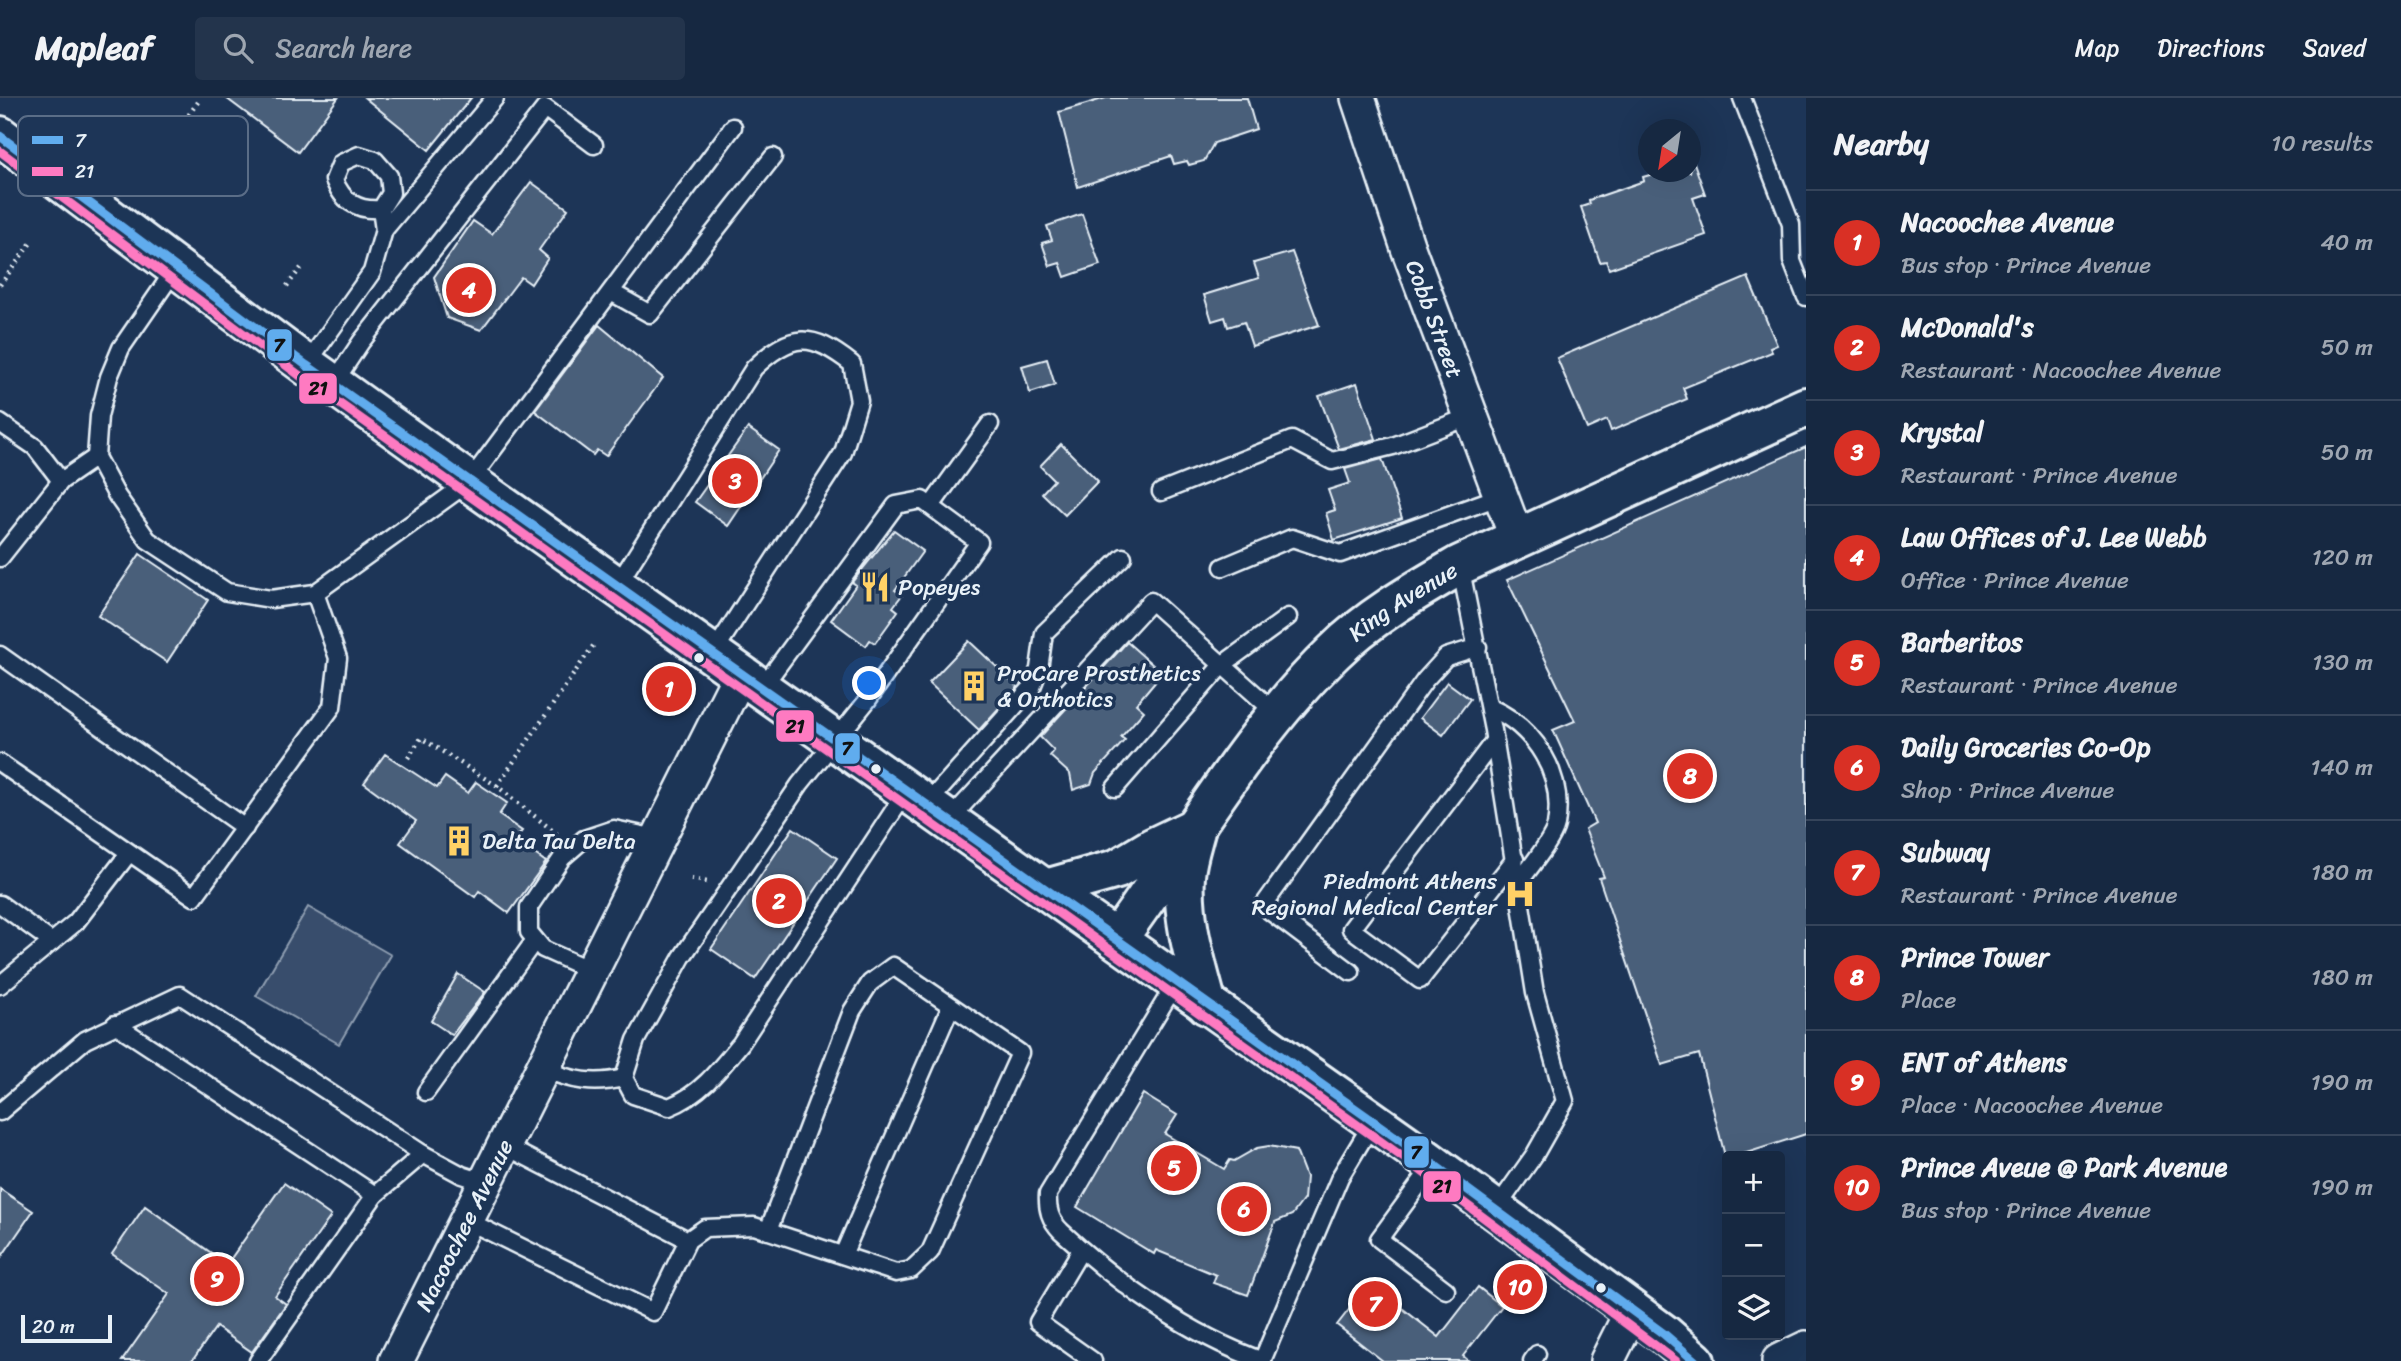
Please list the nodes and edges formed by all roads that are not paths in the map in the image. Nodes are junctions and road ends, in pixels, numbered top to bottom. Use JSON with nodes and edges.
{"nodes":[{"id":1,"x":495,"y":98,"type":"edge"},
{"id":2,"x":1358,"y":98,"type":"edge"},
{"id":3,"x":1742,"y":98,"type":"edge"},
{"id":4,"x":733,"y":127,"type":"dead end"},
{"id":5,"x":0,"y":136,"type":"edge"},
{"id":6,"x":594,"y":145,"type":"dead end"},
{"id":7,"x":18,"y":150,"type":"edge"},
{"id":8,"x":773,"y":157,"type":"dead end"},
{"id":9,"x":80,"y":196,"type":"edge"},
{"id":10,"x":382,"y":209,"type":"dead end"},
{"id":11,"x":384,"y":230,"type":"junction"},
{"id":12,"x":176,"y":268,"type":"junction"},
{"id":13,"x":611,"y":292,"type":"junction"},
{"id":14,"x":1806,"y":297,"type":"edge"},
{"id":15,"x":319,"y":375,"type":"junction"},
{"id":16,"x":1806,"y":407,"type":"edge"},
{"id":17,"x":1471,"y":416,"type":"junction"},
{"id":18,"x":0,"y":423,"type":"edge"},
{"id":19,"x":990,"y":424,"type":"dead end"},
{"id":20,"x":96,"y":457,"type":"junction"},
{"id":21,"x":61,"y":481,"type":"junction"},
{"id":22,"x":468,"y":482,"type":"junction"},
{"id":23,"x":1161,"y":492,"type":"dead end"},
{"id":24,"x":1501,"y":496,"type":"junction"},
{"id":25,"x":931,"y":506,"type":"junction"},
{"id":26,"x":1517,"y":539,"type":"junction"},
{"id":27,"x":1123,"y":557,"type":"dead end"},
{"id":28,"x":0,"y":558,"type":"edge"},
{"id":29,"x":1460,"y":565,"type":"junction"},
{"id":30,"x":1223,"y":567,"type":"dead end"},
{"id":31,"x":616,"y":587,"type":"junction"},
{"id":32,"x":315,"y":593,"type":"junction"},
{"id":33,"x":1289,"y":617,"type":"dead end"},
{"id":34,"x":1478,"y":647,"type":"junction"},
{"id":35,"x":0,"y":655,"type":"edge"},
{"id":36,"x":1222,"y":665,"type":"junction"},
{"id":37,"x":737,"y":673,"type":"junction"},
{"id":38,"x":1489,"y":707,"type":"junction"},
{"id":39,"x":1276,"y":713,"type":"junction"},
{"id":40,"x":835,"y":740,"type":"junction"},
{"id":41,"x":1494,"y":741,"type":"junction"},
{"id":42,"x":0,"y":763,"type":"edge"},
{"id":43,"x":1115,"y":788,"type":"dead end"},
{"id":44,"x":927,"y":806,"type":"junction"},
{"id":45,"x":1195,"y":827,"type":"junction"},
{"id":46,"x":244,"y":828,"type":"junction"},
{"id":47,"x":657,"y":838,"type":"junction"},
{"id":48,"x":129,"y":853,"type":"junction"},
{"id":49,"x":1515,"y":859,"type":"junction"},
{"id":50,"x":1517,"y":885,"type":"junction"},
{"id":51,"x":1046,"y":889,"type":"junction"},
{"id":52,"x":0,"y":904,"type":"edge"},
{"id":53,"x":1117,"y":939,"type":"junction"},
{"id":54,"x":535,"y":940,"type":"junction"},
{"id":55,"x":52,"y":942,"type":"junction"},
{"id":56,"x":592,"y":971,"type":"junction"},
{"id":57,"x":1352,"y":972,"type":"dead end"},
{"id":58,"x":1176,"y":983,"type":"junction"},
{"id":59,"x":0,"y":985,"type":"edge"},
{"id":60,"x":1207,"y":1005,"type":"junction"},
{"id":61,"x":951,"y":1006,"type":"junction"},
{"id":62,"x":116,"y":1024,"type":"junction"},
{"id":63,"x":544,"y":1069,"type":"junction"},
{"id":64,"x":624,"y":1078,"type":"junction"},
{"id":65,"x":426,"y":1092,"type":"dead end"},
{"id":66,"x":0,"y":1112,"type":"edge"},
{"id":67,"x":1373,"y":1122,"type":"junction"},
{"id":68,"x":505,"y":1146,"type":"junction"},
{"id":69,"x":423,"y":1154,"type":"junction"},
{"id":70,"x":1434,"y":1164,"type":"junction"},
{"id":71,"x":486,"y":1183,"type":"junction"},
{"id":72,"x":374,"y":1195,"type":"junction"},
{"id":73,"x":1496,"y":1209,"type":"junction"},
{"id":74,"x":468,"y":1220,"type":"junction"},
{"id":75,"x":768,"y":1231,"type":"junction"},
{"id":76,"x":688,"y":1240,"type":"junction"},
{"id":77,"x":1081,"y":1250,"type":"junction"},
{"id":78,"x":843,"y":1255,"type":"junction"},
{"id":79,"x":1446,"y":1290,"type":"dead end"},
{"id":80,"x":1632,"y":1311,"type":"junction"},
{"id":81,"x":1806,"y":1348,"type":"edge"},
{"id":82,"x":258,"y":1361,"type":"edge"},
{"id":83,"x":396,"y":1361,"type":"edge"},
{"id":84,"x":1093,"y":1361,"type":"edge"},
{"id":85,"x":1262,"y":1361,"type":"edge"},
{"id":86,"x":1607,"y":1361,"type":"edge"},
{"id":87,"x":1695,"y":1361,"type":"edge"},
{"id":88,"x":1779,"y":1361,"type":"edge"}],
"edges":[{"from":1,"to":11,"type":"lane"},
{"from":2,"to":17,"type":"street","name":"Cobb Street"},
{"from":3,"to":14,"type":"lane"},
{"from":4,"to":13,"type":"lane"},
{"from":5,"to":7,"type":"main road"},
{"from":6,"to":15,"type":"lane"},
{"from":8,"to":13,"type":"lane"},
{"from":9,"to":12,"type":"main road"},
{"from":10,"to":11,"type":"lane"},
{"from":11,"to":15,"type":"lane"},
{"from":12,"to":15,"type":"main road"},
{"from":12,"to":20,"type":"lane"},
{"from":13,"to":22,"type":"lane"},
{"from":15,"to":22,"type":"main road"},
{"from":16,"to":26,"type":"main road","name":"King Avenue"},
{"from":17,"to":23,"type":"lane"},
{"from":17,"to":24,"type":"street","name":"Cobb Street"},
{"from":18,"to":21,"type":"lane"},
{"from":19,"to":25,"type":"lane"},
{"from":20,"to":21,"type":"lane"},
{"from":20,"to":32,"type":"lane"},
{"from":21,"to":28,"type":"lane"},
{"from":22,"to":31,"type":"main road"},
{"from":22,"to":32,"type":"lane"},
{"from":24,"to":26,"type":"street","name":"Cobb Street"},
{"from":24,"to":30,"type":"lane"},
{"from":25,"to":37,"type":"lane"},
{"from":25,"to":40,"type":"lane"},
{"from":26,"to":29,"type":"main road","name":"King Avenue"},
{"from":27,"to":44,"type":"lane"},
{"from":29,"to":34,"type":"lane"},
{"from":29,"to":39,"type":"main road","name":"King Avenue"},
{"from":31,"to":37,"type":"main road"},
{"from":31,"to":37,"type":"lane"},
{"from":32,"to":46,"type":"lane"},
{"from":33,"to":36,"type":"lane"},
{"from":34,"to":38,"type":"lane"},
{"from":34,"to":57,"type":"lane"},
{"from":35,"to":46,"type":"lane"},
{"from":36,"to":39,"type":"lane"},
{"from":36,"to":43,"type":"lane"},
{"from":36,"to":44,"type":"lane"},
{"from":37,"to":40,"type":"main road"},
{"from":37,"to":47,"type":"street","name":"Nacoochee Avenue"},
{"from":38,"to":41,"type":"lane"},
{"from":38,"to":50,"type":"lane"},
{"from":39,"to":45,"type":"main road","name":"King Avenue"},
{"from":40,"to":44,"type":"main road"},
{"from":40,"to":64,"type":"lane"},
{"from":41,"to":49,"type":"lane"},
{"from":41,"to":49,"type":"lane"},
{"from":42,"to":48,"type":"lane"},
{"from":44,"to":51,"type":"main road"},
{"from":44,"to":64,"type":"lane"},
{"from":45,"to":51,"type":"main road"},
{"from":45,"to":53,"type":"main road","name":"King Avenue"},
{"from":45,"to":60,"type":"main road"},
{"from":46,"to":48,"type":"lane"},
{"from":47,"to":54,"type":"lane"},
{"from":47,"to":56,"type":"street","name":"Nacoochee Avenue"},
{"from":48,"to":55,"type":"lane"},
{"from":49,"to":50,"type":"lane"},
{"from":50,"to":73,"type":"lane"},
{"from":51,"to":53,"type":"main road"},
{"from":52,"to":55,"type":"lane"},
{"from":53,"to":58,"type":"main road"},
{"from":54,"to":56,"type":"lane"},
{"from":54,"to":65,"type":"lane"},
{"from":55,"to":59,"type":"lane"},
{"from":56,"to":63,"type":"street","name":"Nacoochee Avenue"},
{"from":58,"to":60,"type":"main road"},
{"from":58,"to":77,"type":"lane"},
{"from":60,"to":67,"type":"main road"},
{"from":61,"to":75,"type":"lane"},
{"from":61,"to":78,"type":"lane"},
{"from":61,"to":78,"type":"lane"},
{"from":62,"to":66,"type":"lane"},
{"from":62,"to":69,"type":"lane"},
{"from":62,"to":72,"type":"lane"},
{"from":63,"to":64,"type":"lane"},
{"from":63,"to":68,"type":"street","name":"Nacoochee Avenue"},
{"from":67,"to":70,"type":"main road"},
{"from":67,"to":85,"type":"lane"},
{"from":68,"to":71,"type":"street","name":"Nacoochee Avenue"},
{"from":68,"to":76,"type":"lane"},
{"from":69,"to":71,"type":"lane"},
{"from":69,"to":72,"type":"lane"},
{"from":70,"to":73,"type":"main road"},
{"from":70,"to":79,"type":"lane"},
{"from":71,"to":74,"type":"street","name":"Nacoochee Avenue"},
{"from":72,"to":82,"type":"lane"},
{"from":73,"to":80,"type":"main road"},
{"from":74,"to":76,"type":"lane"},
{"from":74,"to":83,"type":"street","name":"Nacoochee Avenue"},
{"from":75,"to":76,"type":"lane"},
{"from":75,"to":78,"type":"lane"},
{"from":77,"to":84,"type":"lane"},
{"from":77,"to":85,"type":"lane"},
{"from":80,"to":86,"type":"street"},
{"from":80,"to":87,"type":"main road"},
{"from":81,"to":88,"type":"street"}]}
